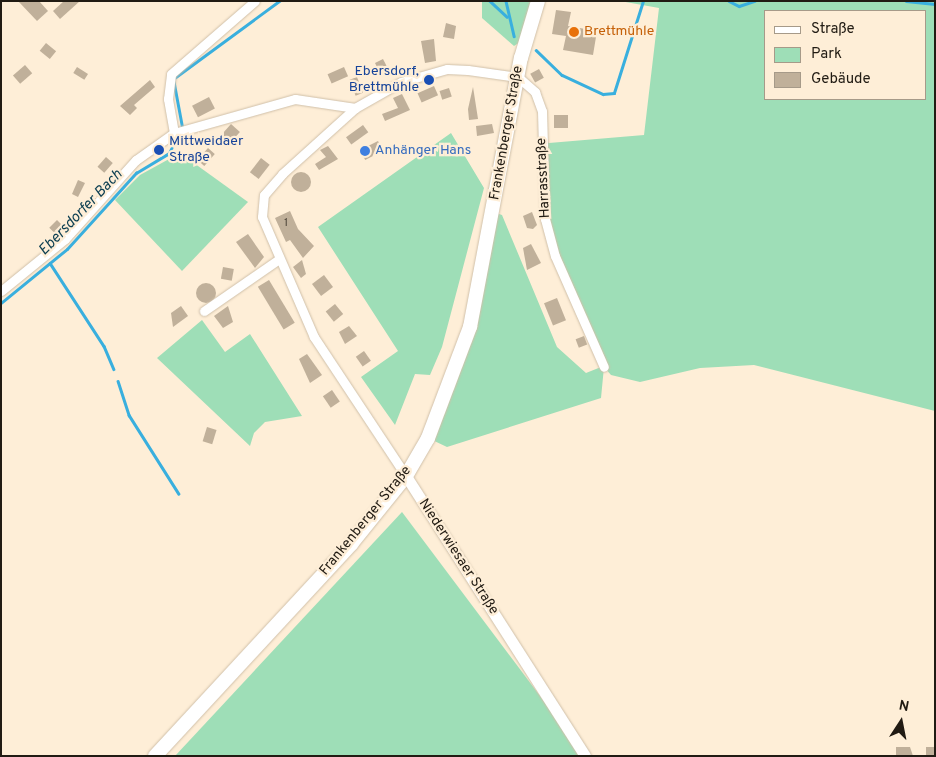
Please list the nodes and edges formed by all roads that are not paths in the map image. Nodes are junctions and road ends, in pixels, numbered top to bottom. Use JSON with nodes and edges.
{"nodes":[{"id":1,"x":255,"y":1,"type":"edge"},
{"id":2,"x":538,"y":1,"type":"edge"},
{"id":3,"x":518,"y":77,"type":"junction"},
{"id":4,"x":355,"y":108,"type":"junction"},
{"id":5,"x":174,"y":134,"type":"junction"},
{"id":6,"x":279,"y":260,"type":"junction"},
{"id":7,"x":1,"y":291,"type":"edge"},
{"id":8,"x":204,"y":311,"type":"dead end"},
{"id":9,"x":604,"y":367,"type":"dead end"},
{"id":10,"x":406,"y":476,"type":"junction"},
{"id":11,"x":155,"y":756,"type":"edge"},
{"id":12,"x":585,"y":756,"type":"edge"}],
"edges":[{"from":1,"to":5,"type":"street"},
{"from":2,"to":3,"type":"main road","name":"Frankenberger Straße"},
{"from":3,"to":4,"type":"street"},
{"from":3,"to":9,"type":"street","name":"Harrasstraße"},
{"from":3,"to":10,"type":"main road","name":"Frankenberger Straße"},
{"from":4,"to":5,"type":"street"},
{"from":4,"to":6,"type":"street","name":"Niederwiesaer Straße"},
{"from":5,"to":7,"type":"street"},
{"from":6,"to":8,"type":"street"},
{"from":6,"to":10,"type":"street","name":"Niederwiesaer Straße"},
{"from":10,"to":11,"type":"main road","name":"Frankenberger Straße"},
{"from":10,"to":12,"type":"main road","name":"Niederwiesaer Straße"}]}
